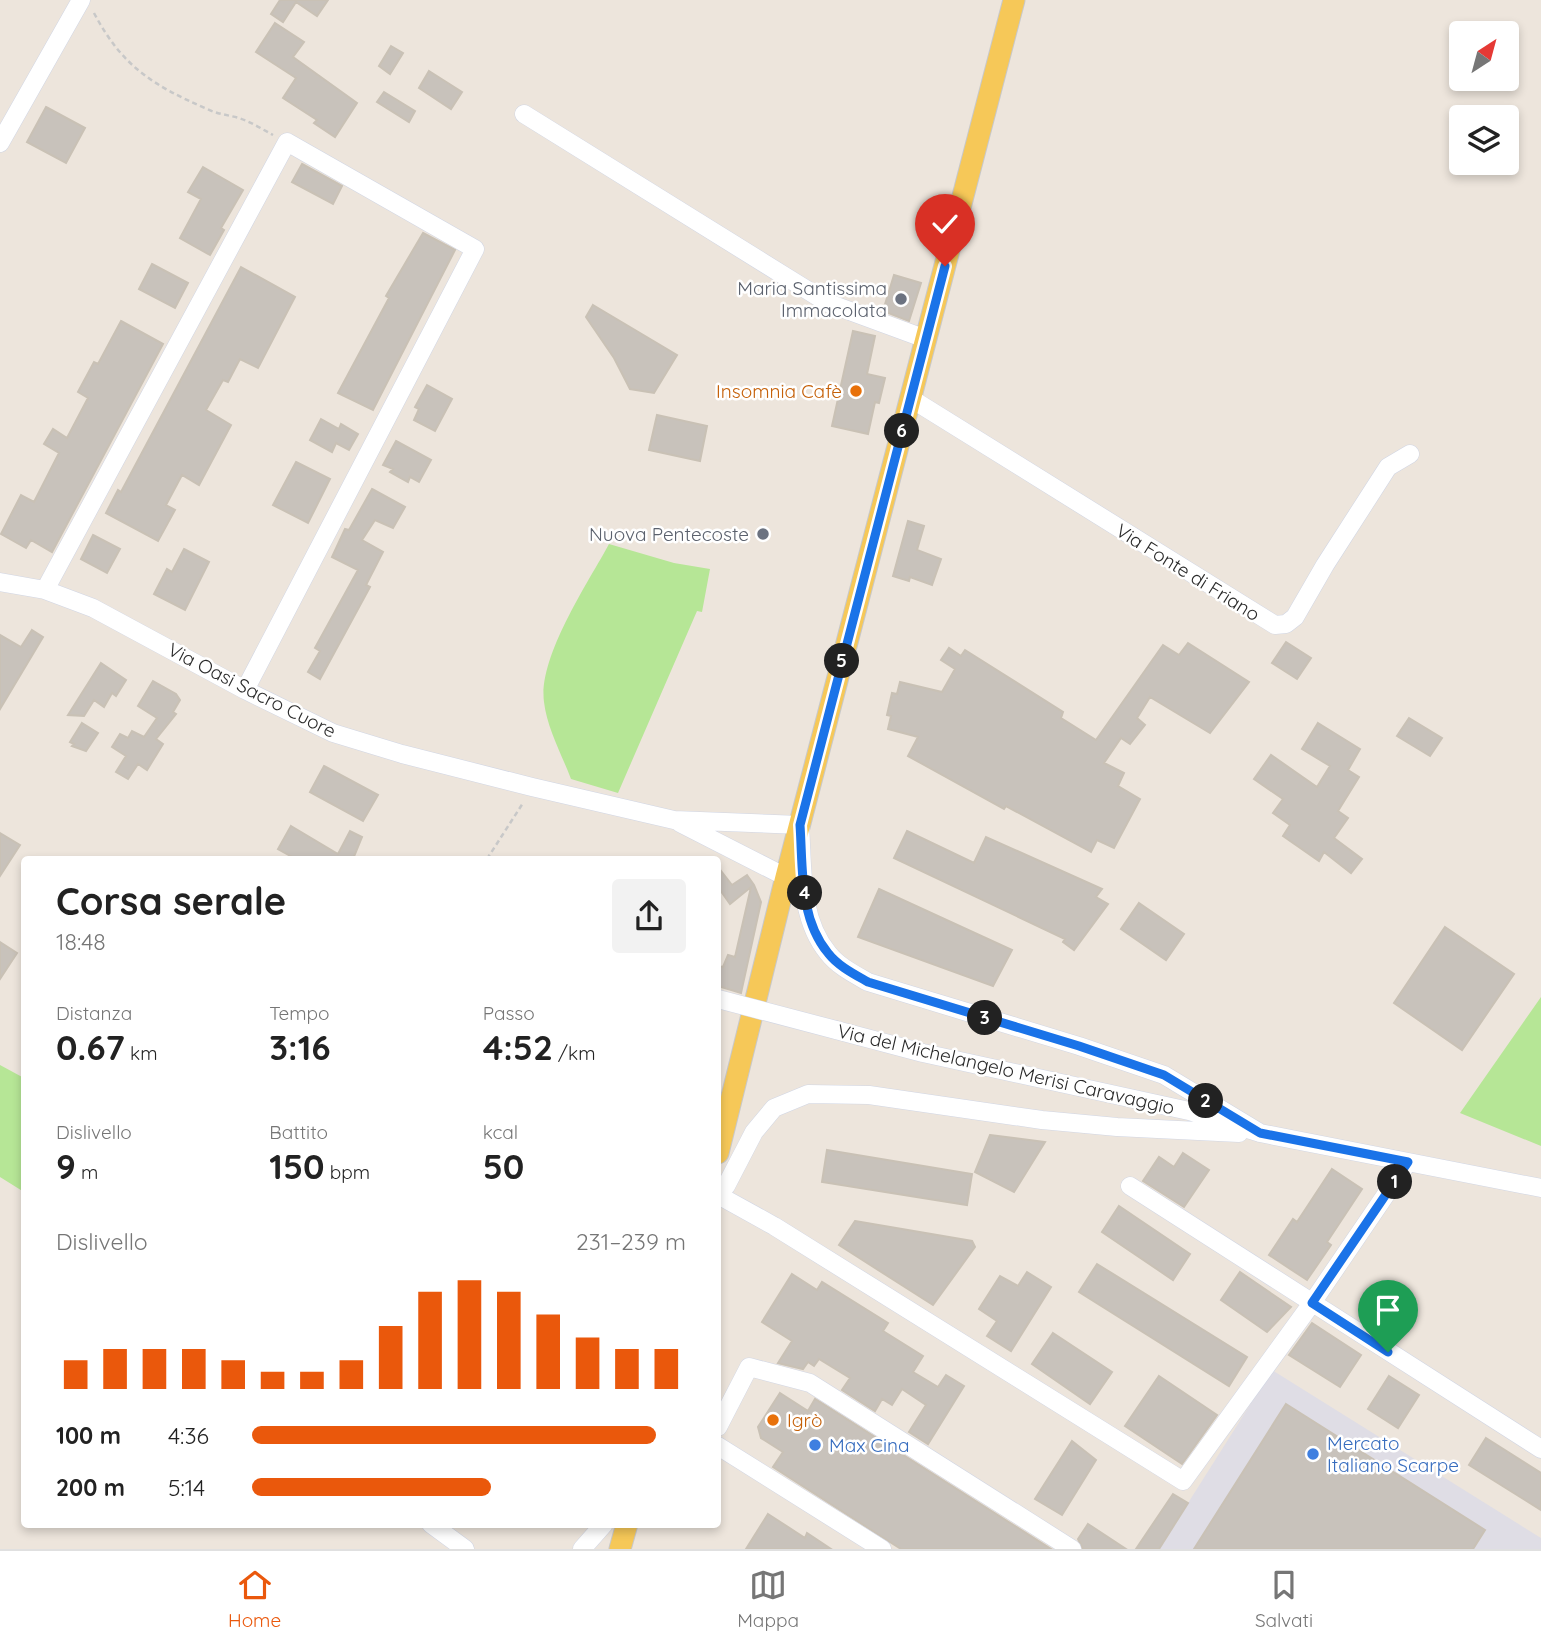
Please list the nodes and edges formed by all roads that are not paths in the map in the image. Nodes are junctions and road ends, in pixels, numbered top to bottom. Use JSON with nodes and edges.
{"nodes":[{"id":1,"x":1014,"y":0,"type":"edge"},
{"id":2,"x":86,"y":3,"type":"edge"},
{"id":3,"x":524,"y":114,"type":"dead end"},
{"id":4,"x":0,"y":143,"type":"edge"},
{"id":5,"x":926,"y":339,"type":"junction"},
{"id":6,"x":910,"y":398,"type":"junction"},
{"id":7,"x":1410,"y":454,"type":"dead end"},
{"id":8,"x":0,"y":582,"type":"edge"},
{"id":9,"x":45,"y":590,"type":"junction"},
{"id":10,"x":245,"y":690,"type":"junction"},
{"id":11,"x":674,"y":820,"type":"junction"},
{"id":12,"x":800,"y":825,"type":"junction"},
{"id":13,"x":786,"y":877,"type":"junction"},
{"id":14,"x":721,"y":1000,"type":"edge"},
{"id":15,"x":1260,"y":1133,"type":"junction"},
{"id":16,"x":721,"y":1141,"type":"edge"},
{"id":17,"x":1408,"y":1162,"type":"junction"},
{"id":18,"x":1130,"y":1186,"type":"dead end"},
{"id":19,"x":721,"y":1187,"type":"edge"},
{"id":20,"x":1541,"y":1188,"type":"edge"},
{"id":21,"x":721,"y":1197,"type":"edge"},
{"id":22,"x":1312,"y":1303,"type":"junction"},
{"id":23,"x":721,"y":1421,"type":"edge"},
{"id":24,"x":721,"y":1448,"type":"edge"},
{"id":25,"x":1541,"y":1449,"type":"edge"},
{"id":26,"x":436,"y":1528,"type":"edge"},
{"id":27,"x":600,"y":1528,"type":"edge"},
{"id":28,"x":626,"y":1528,"type":"edge"},
{"id":29,"x":465,"y":1549,"type":"edge"},
{"id":30,"x":582,"y":1549,"type":"edge"},
{"id":31,"x":620,"y":1549,"type":"edge"},
{"id":32,"x":882,"y":1549,"type":"edge"},
{"id":33,"x":1072,"y":1549,"type":"edge"}],
"edges":[{"from":1,"to":5,"type":"main road"},
{"from":2,"to":4,"type":"street"},
{"from":3,"to":5,"type":"street"},
{"from":5,"to":6,"type":"main road"},
{"from":6,"to":7,"type":"street","name":"Via Fonte di Friano"},
{"from":6,"to":12,"type":"main road"},
{"from":8,"to":9,"type":"street","name":"Via Oasi Sacro Cuore"},
{"from":9,"to":10,"type":"street","name":"Via Oasi Sacro Cuore"},
{"from":9,"to":10,"type":"street"},
{"from":10,"to":11,"type":"street","name":"Via Oasi Sacro Cuore"},
{"from":11,"to":12,"type":"street","name":"Via Oasi Sacro Cuore"},
{"from":11,"to":13,"type":"street","name":"Via Oasi Sacro Cuore"},
{"from":12,"to":13,"type":"main road"},
{"from":12,"to":15,"type":"street"},
{"from":13,"to":16,"type":"main road"},
{"from":14,"to":15,"type":"street","name":"Via del Michelangelo Merisi Caravaggio","bridge":true},
{"from":15,"to":17,"type":"street","name":"Via del Michelangelo Merisi Caravaggio"},
{"from":15,"to":19,"type":"street"},
{"from":17,"to":20,"type":"street","name":"Via del Michelangelo Merisi Caravaggio"},
{"from":17,"to":22,"type":"street"},
{"from":18,"to":22,"type":"street"},
{"from":21,"to":22,"type":"street"},
{"from":22,"to":25,"type":"street"},
{"from":23,"to":33,"type":"street"},
{"from":24,"to":32,"type":"street"},
{"from":26,"to":29,"type":"street"},
{"from":27,"to":30,"type":"street"},
{"from":28,"to":31,"type":"main road"}]}
